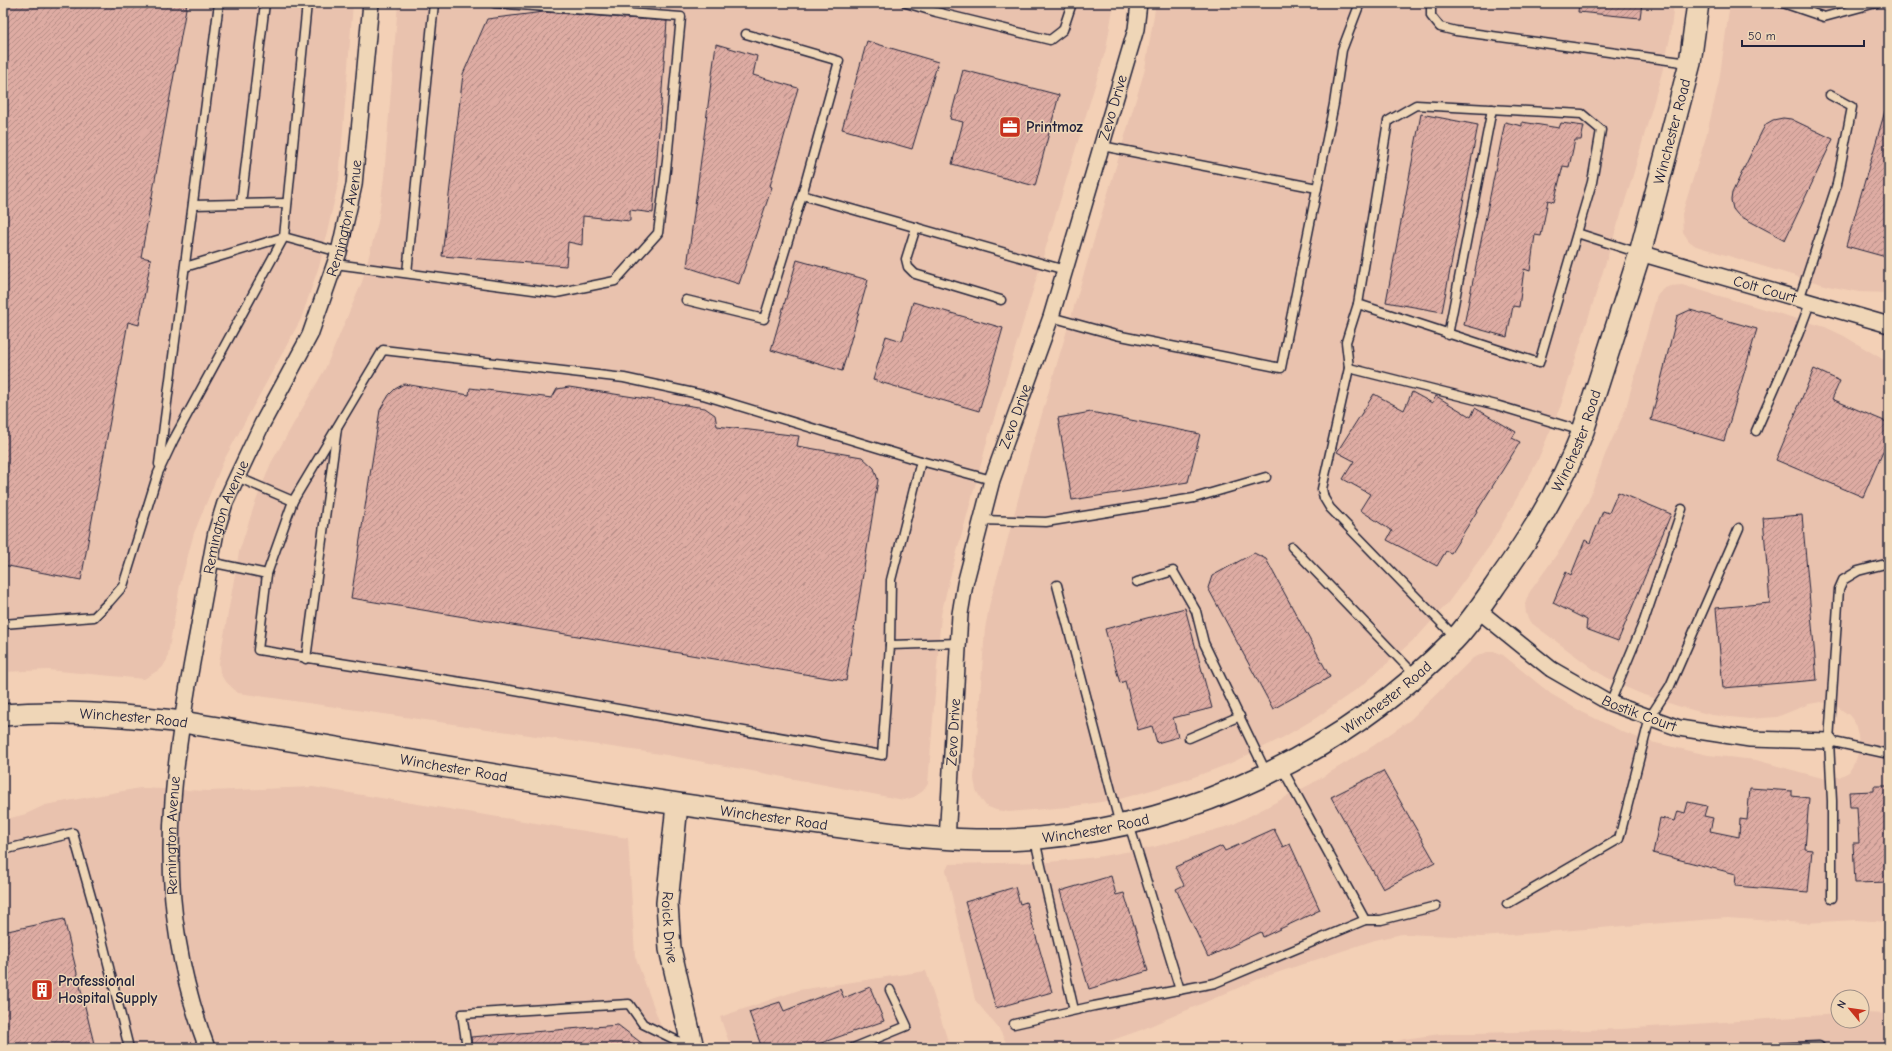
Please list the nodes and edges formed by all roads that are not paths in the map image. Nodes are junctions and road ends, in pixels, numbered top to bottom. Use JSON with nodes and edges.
{"nodes":[{"id":1,"x":219,"y":3,"type":"edge"},
{"id":2,"x":265,"y":3,"type":"edge"},
{"id":3,"x":307,"y":3,"type":"edge"},
{"id":4,"x":371,"y":3,"type":"edge"},
{"id":5,"x":434,"y":3,"type":"edge"},
{"id":6,"x":494,"y":3,"type":"edge"},
{"id":7,"x":906,"y":3,"type":"edge"},
{"id":8,"x":1072,"y":3,"type":"edge"},
{"id":9,"x":1139,"y":3,"type":"edge"},
{"id":10,"x":1360,"y":3,"type":"edge"},
{"id":11,"x":1431,"y":3,"type":"edge"},
{"id":12,"x":1698,"y":3,"type":"edge"},
{"id":13,"x":1783,"y":3,"type":"edge"},
{"id":14,"x":1876,"y":3,"type":"edge"},
{"id":15,"x":746,"y":34,"type":"dead end"},
{"id":16,"x":1690,"y":64,"type":"junction"},
{"id":17,"x":1830,"y":95,"type":"dead end"},
{"id":18,"x":1492,"y":109,"type":"junction"},
{"id":19,"x":1102,"y":146,"type":"junction"},
{"id":20,"x":1317,"y":188,"type":"junction"},
{"id":21,"x":802,"y":195,"type":"junction"},
{"id":22,"x":287,"y":203,"type":"junction"},
{"id":23,"x":242,"y":204,"type":"junction"},
{"id":24,"x":193,"y":205,"type":"junction"},
{"id":25,"x":916,"y":227,"type":"junction"},
{"id":26,"x":1577,"y":232,"type":"junction"},
{"id":27,"x":284,"y":238,"type":"junction"},
{"id":28,"x":1640,"y":253,"type":"junction"},
{"id":29,"x":337,"y":258,"type":"junction"},
{"id":30,"x":185,"y":267,"type":"junction"},
{"id":31,"x":1065,"y":270,"type":"junction"},
{"id":32,"x":407,"y":273,"type":"junction"},
{"id":33,"x":686,"y":300,"type":"dead end"},
{"id":34,"x":1002,"y":300,"type":"dead end"},
{"id":35,"x":1805,"y":302,"type":"junction"},
{"id":36,"x":1358,"y":304,"type":"junction"},
{"id":37,"x":1051,"y":317,"type":"junction"},
{"id":38,"x":1889,"y":325,"type":"edge"},
{"id":39,"x":1448,"y":335,"type":"junction"},
{"id":40,"x":1349,"y":368,"type":"junction"},
{"id":41,"x":337,"y":424,"type":"junction"},
{"id":42,"x":1583,"y":431,"type":"junction"},
{"id":43,"x":1756,"y":431,"type":"dead end"},
{"id":44,"x":922,"y":461,"type":"junction"},
{"id":45,"x":158,"y":473,"type":"junction"},
{"id":46,"x":237,"y":477,"type":"junction"},
{"id":47,"x":1266,"y":477,"type":"dead end"},
{"id":48,"x":992,"y":480,"type":"junction"},
{"id":49,"x":293,"y":501,"type":"junction"},
{"id":50,"x":1682,"y":509,"type":"dead end"},
{"id":51,"x":981,"y":520,"type":"junction"},
{"id":52,"x":1739,"y":528,"type":"dead end"},
{"id":53,"x":1292,"y":547,"type":"dead end"},
{"id":54,"x":210,"y":562,"type":"junction"},
{"id":55,"x":1889,"y":563,"type":"edge"},
{"id":56,"x":267,"y":574,"type":"junction"},
{"id":57,"x":1137,"y":582,"type":"dead end"},
{"id":58,"x":1057,"y":585,"type":"dead end"},
{"id":59,"x":1478,"y":610,"type":"junction"},
{"id":60,"x":3,"y":624,"type":"edge"},
{"id":61,"x":1456,"y":638,"type":"junction"},
{"id":62,"x":959,"y":643,"type":"junction"},
{"id":63,"x":890,"y":645,"type":"junction"},
{"id":64,"x":306,"y":659,"type":"junction"},
{"id":65,"x":1415,"y":676,"type":"junction"},
{"id":66,"x":1610,"y":703,"type":"junction"},
{"id":67,"x":3,"y":715,"type":"edge"},
{"id":68,"x":1240,"y":716,"type":"junction"},
{"id":69,"x":1650,"y":718,"type":"junction"},
{"id":70,"x":182,"y":722,"type":"junction"},
{"id":71,"x":1189,"y":738,"type":"dead end"},
{"id":72,"x":1829,"y":741,"type":"junction"},
{"id":73,"x":1889,"y":754,"type":"edge"},
{"id":74,"x":1275,"y":771,"type":"junction"},
{"id":75,"x":677,"y":805,"type":"junction"},
{"id":76,"x":1125,"y":825,"type":"junction"},
{"id":77,"x":1035,"y":839,"type":"junction"},
{"id":78,"x":946,"y":840,"type":"junction"},
{"id":79,"x":3,"y":850,"type":"edge"},
{"id":80,"x":1832,"y":898,"type":"dead end"},
{"id":81,"x":1507,"y":904,"type":"dead end"},
{"id":82,"x":1436,"y":906,"type":"dead end"},
{"id":83,"x":1365,"y":920,"type":"junction"},
{"id":84,"x":890,"y":990,"type":"dead end"},
{"id":85,"x":1180,"y":990,"type":"junction"},
{"id":86,"x":1074,"y":1010,"type":"junction"},
{"id":87,"x":1014,"y":1024,"type":"dead end"},
{"id":88,"x":129,"y":1048,"type":"edge"},
{"id":89,"x":207,"y":1048,"type":"edge"},
{"id":90,"x":467,"y":1048,"type":"edge"},
{"id":91,"x":693,"y":1048,"type":"edge"},
{"id":92,"x":854,"y":1048,"type":"edge"},
{"id":93,"x":1764,"y":1048,"type":"edge"},
{"id":94,"x":1821,"y":1048,"type":"edge"}],
"edges":[{"from":1,"to":24,"type":"lane"},
{"from":2,"to":23,"type":"lane"},
{"from":3,"to":22,"type":"lane"},
{"from":4,"to":29,"type":"street","name":"Remington Avenue"},
{"from":5,"to":32,"type":"lane"},
{"from":6,"to":32,"type":"lane"},
{"from":7,"to":8,"type":"lane"},
{"from":9,"to":19,"type":"street","name":"Zevo Drive"},
{"from":10,"to":20,"type":"lane"},
{"from":11,"to":16,"type":"lane"},
{"from":12,"to":16,"type":"street","name":"Winchester Road"},
{"from":13,"to":14,"type":"lane"},
{"from":15,"to":21,"type":"lane"},
{"from":16,"to":28,"type":"street","name":"Winchester Road"},
{"from":17,"to":35,"type":"lane"},
{"from":18,"to":26,"type":"lane"},
{"from":18,"to":36,"type":"lane"},
{"from":18,"to":39,"type":"lane"},
{"from":19,"to":20,"type":"lane"},
{"from":19,"to":31,"type":"street","name":"Zevo Drive"},
{"from":20,"to":37,"type":"lane"},
{"from":21,"to":25,"type":"lane"},
{"from":21,"to":33,"type":"lane"},
{"from":22,"to":23,"type":"lane"},
{"from":22,"to":27,"type":"lane"},
{"from":23,"to":24,"type":"lane"},
{"from":24,"to":30,"type":"lane"},
{"from":25,"to":31,"type":"lane"},
{"from":25,"to":34,"type":"lane"},
{"from":26,"to":28,"type":"lane"},
{"from":26,"to":39,"type":"lane"},
{"from":27,"to":29,"type":"lane"},
{"from":27,"to":30,"type":"lane"},
{"from":27,"to":45,"type":"lane"},
{"from":28,"to":35,"type":"street","name":"Colt Court"},
{"from":28,"to":42,"type":"street","name":"Winchester Road"},
{"from":29,"to":32,"type":"lane"},
{"from":29,"to":46,"type":"street","name":"Remington Avenue"},
{"from":30,"to":45,"type":"lane"},
{"from":31,"to":37,"type":"street","name":"Zevo Drive"},
{"from":35,"to":38,"type":"street","name":"Colt Court"},
{"from":35,"to":43,"type":"lane"},
{"from":36,"to":39,"type":"lane"},
{"from":36,"to":40,"type":"lane"},
{"from":37,"to":48,"type":"street","name":"Zevo Drive"},
{"from":40,"to":42,"type":"lane"},
{"from":40,"to":61,"type":"lane"},
{"from":41,"to":44,"type":"lane"},
{"from":41,"to":49,"type":"lane"},
{"from":41,"to":64,"type":"lane"},
{"from":42,"to":59,"type":"street","name":"Winchester Road"},
{"from":44,"to":48,"type":"lane"},
{"from":44,"to":63,"type":"lane"},
{"from":45,"to":60,"type":"lane"},
{"from":46,"to":49,"type":"lane"},
{"from":46,"to":54,"type":"street","name":"Remington Avenue"},
{"from":47,"to":51,"type":"lane"},
{"from":48,"to":51,"type":"street","name":"Zevo Drive"},
{"from":49,"to":56,"type":"lane"},
{"from":50,"to":66,"type":"lane"},
{"from":51,"to":62,"type":"street","name":"Zevo Drive"},
{"from":52,"to":69,"type":"lane"},
{"from":53,"to":65,"type":"lane"},
{"from":54,"to":56,"type":"lane"},
{"from":54,"to":70,"type":"street","name":"Remington Avenue"},
{"from":55,"to":72,"type":"lane"},
{"from":56,"to":64,"type":"lane"},
{"from":57,"to":68,"type":"lane"},
{"from":58,"to":76,"type":"lane"},
{"from":59,"to":61,"type":"street","name":"Winchester Road"},
{"from":59,"to":66,"type":"street","name":"Bostik Court"},
{"from":61,"to":65,"type":"street","name":"Winchester Road"},
{"from":62,"to":63,"type":"lane"},
{"from":62,"to":78,"type":"street","name":"Zevo Drive"},
{"from":63,"to":64,"type":"lane"},
{"from":65,"to":74,"type":"street","name":"Winchester Road"},
{"from":66,"to":69,"type":"street","name":"Bostik Court"},
{"from":67,"to":70,"type":"street","name":"Winchester Road"},
{"from":68,"to":71,"type":"lane"},
{"from":68,"to":74,"type":"lane"},
{"from":69,"to":72,"type":"street","name":"Bostik Court"},
{"from":69,"to":81,"type":"lane"},
{"from":70,"to":75,"type":"street","name":"Winchester Road"},
{"from":70,"to":89,"type":"street","name":"Remington Avenue"},
{"from":72,"to":73,"type":"lane"},
{"from":72,"to":80,"type":"lane"},
{"from":74,"to":76,"type":"street","name":"Winchester Road"},
{"from":74,"to":83,"type":"lane"},
{"from":75,"to":78,"type":"street","name":"Winchester Road"},
{"from":75,"to":91,"type":"street","name":"Roick Drive"},
{"from":76,"to":77,"type":"street","name":"Winchester Road"},
{"from":76,"to":85,"type":"lane"},
{"from":77,"to":78,"type":"street","name":"Winchester Road"},
{"from":77,"to":86,"type":"lane"},
{"from":79,"to":88,"type":"lane"},
{"from":82,"to":83,"type":"lane"},
{"from":83,"to":85,"type":"lane"},
{"from":84,"to":92,"type":"lane"},
{"from":85,"to":86,"type":"lane"},
{"from":86,"to":87,"type":"lane"},
{"from":90,"to":91,"type":"lane"},
{"from":93,"to":94,"type":"lane"}]}
